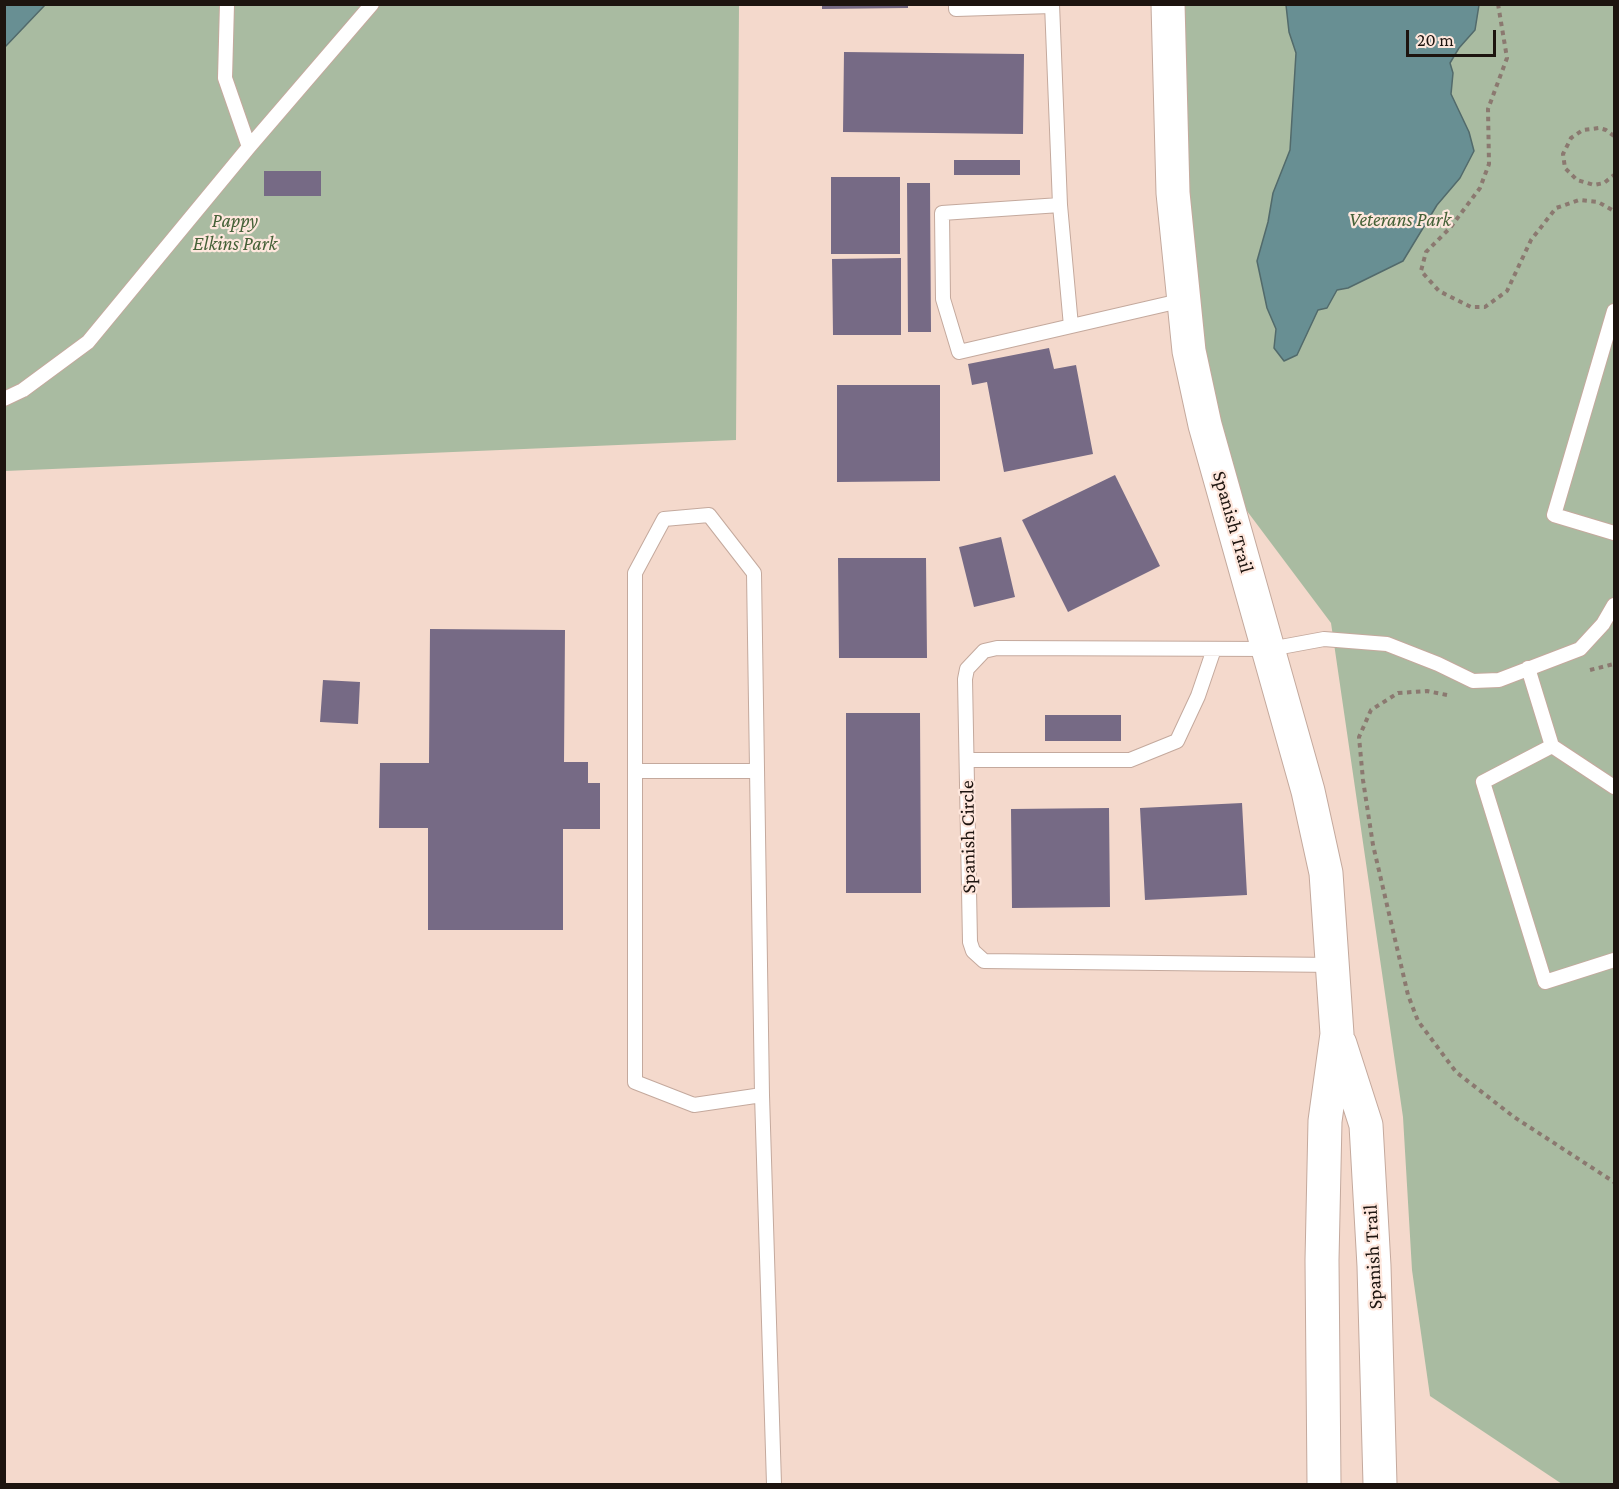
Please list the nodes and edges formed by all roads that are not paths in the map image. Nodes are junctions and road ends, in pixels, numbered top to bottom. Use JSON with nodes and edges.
{"nodes":[{"id":1,"x":227,"y":4,"type":"edge"},
{"id":2,"x":372,"y":4,"type":"edge"},
{"id":3,"x":956,"y":4,"type":"edge"},
{"id":4,"x":1168,"y":4,"type":"edge"},
{"id":5,"x":1052,"y":5,"type":"edge"},
{"id":6,"x":249,"y":147,"type":"junction"},
{"id":7,"x":1060,"y":205,"type":"junction"},
{"id":8,"x":1184,"y":300,"type":"junction"},
{"id":9,"x":1614,"y":311,"type":"edge"},
{"id":10,"x":1071,"y":326,"type":"junction"},
{"id":11,"x":4,"y":399,"type":"edge"},
{"id":12,"x":1614,"y":533,"type":"edge"},
{"id":13,"x":1614,"y":605,"type":"edge"},
{"id":14,"x":1215,"y":649,"type":"junction"},
{"id":15,"x":1270,"y":649,"type":"junction"},
{"id":16,"x":1528,"y":668,"type":"junction"},
{"id":17,"x":1552,"y":746,"type":"junction"},
{"id":18,"x":967,"y":760,"type":"junction"},
{"id":19,"x":635,"y":771,"type":"junction"},
{"id":20,"x":756,"y":771,"type":"junction"},
{"id":21,"x":1614,"y":787,"type":"edge"},
{"id":22,"x":1614,"y":960,"type":"edge"},
{"id":23,"x":1334,"y":966,"type":"junction"},
{"id":24,"x":1337,"y":1034,"type":"junction"},
{"id":25,"x":762,"y":1095,"type":"junction"},
{"id":26,"x":774,"y":1485,"type":"edge"},
{"id":27,"x":1324,"y":1485,"type":"edge"},
{"id":28,"x":1380,"y":1485,"type":"edge"}],
"edges":[{"from":1,"to":6,"type":"lane"},
{"from":2,"to":6,"type":"lane"},
{"from":3,"to":5,"type":"lane"},
{"from":4,"to":8,"type":"street","name":"Spanish Trail"},
{"from":5,"to":7,"type":"lane"},
{"from":6,"to":11,"type":"lane"},
{"from":7,"to":10,"type":"lane"},
{"from":7,"to":10,"type":"lane"},
{"from":8,"to":10,"type":"lane"},
{"from":8,"to":15,"type":"street","name":"Spanish Trail"},
{"from":9,"to":12,"type":"lane"},
{"from":13,"to":16,"type":"lane","name":"Spanish Circle"},
{"from":14,"to":15,"type":"lane","name":"Spanish Circle"},
{"from":14,"to":18,"type":"lane"},
{"from":14,"to":18,"type":"lane","name":"Spanish Circle"},
{"from":15,"to":16,"type":"lane","name":"Spanish Circle"},
{"from":15,"to":23,"type":"street","name":"Spanish Trail"},
{"from":16,"to":17,"type":"lane"},
{"from":17,"to":21,"type":"lane"},
{"from":17,"to":22,"type":"lane"},
{"from":18,"to":23,"type":"lane","name":"Spanish Circle"},
{"from":19,"to":20,"type":"lane"},
{"from":19,"to":20,"type":"lane"},
{"from":19,"to":25,"type":"lane"},
{"from":20,"to":25,"type":"lane"},
{"from":23,"to":24,"type":"street","name":"Spanish Trail"},
{"from":24,"to":27,"type":"street","name":"Spanish Trail"},
{"from":24,"to":28,"type":"street","name":"Spanish Trail"},
{"from":25,"to":26,"type":"lane"}]}
